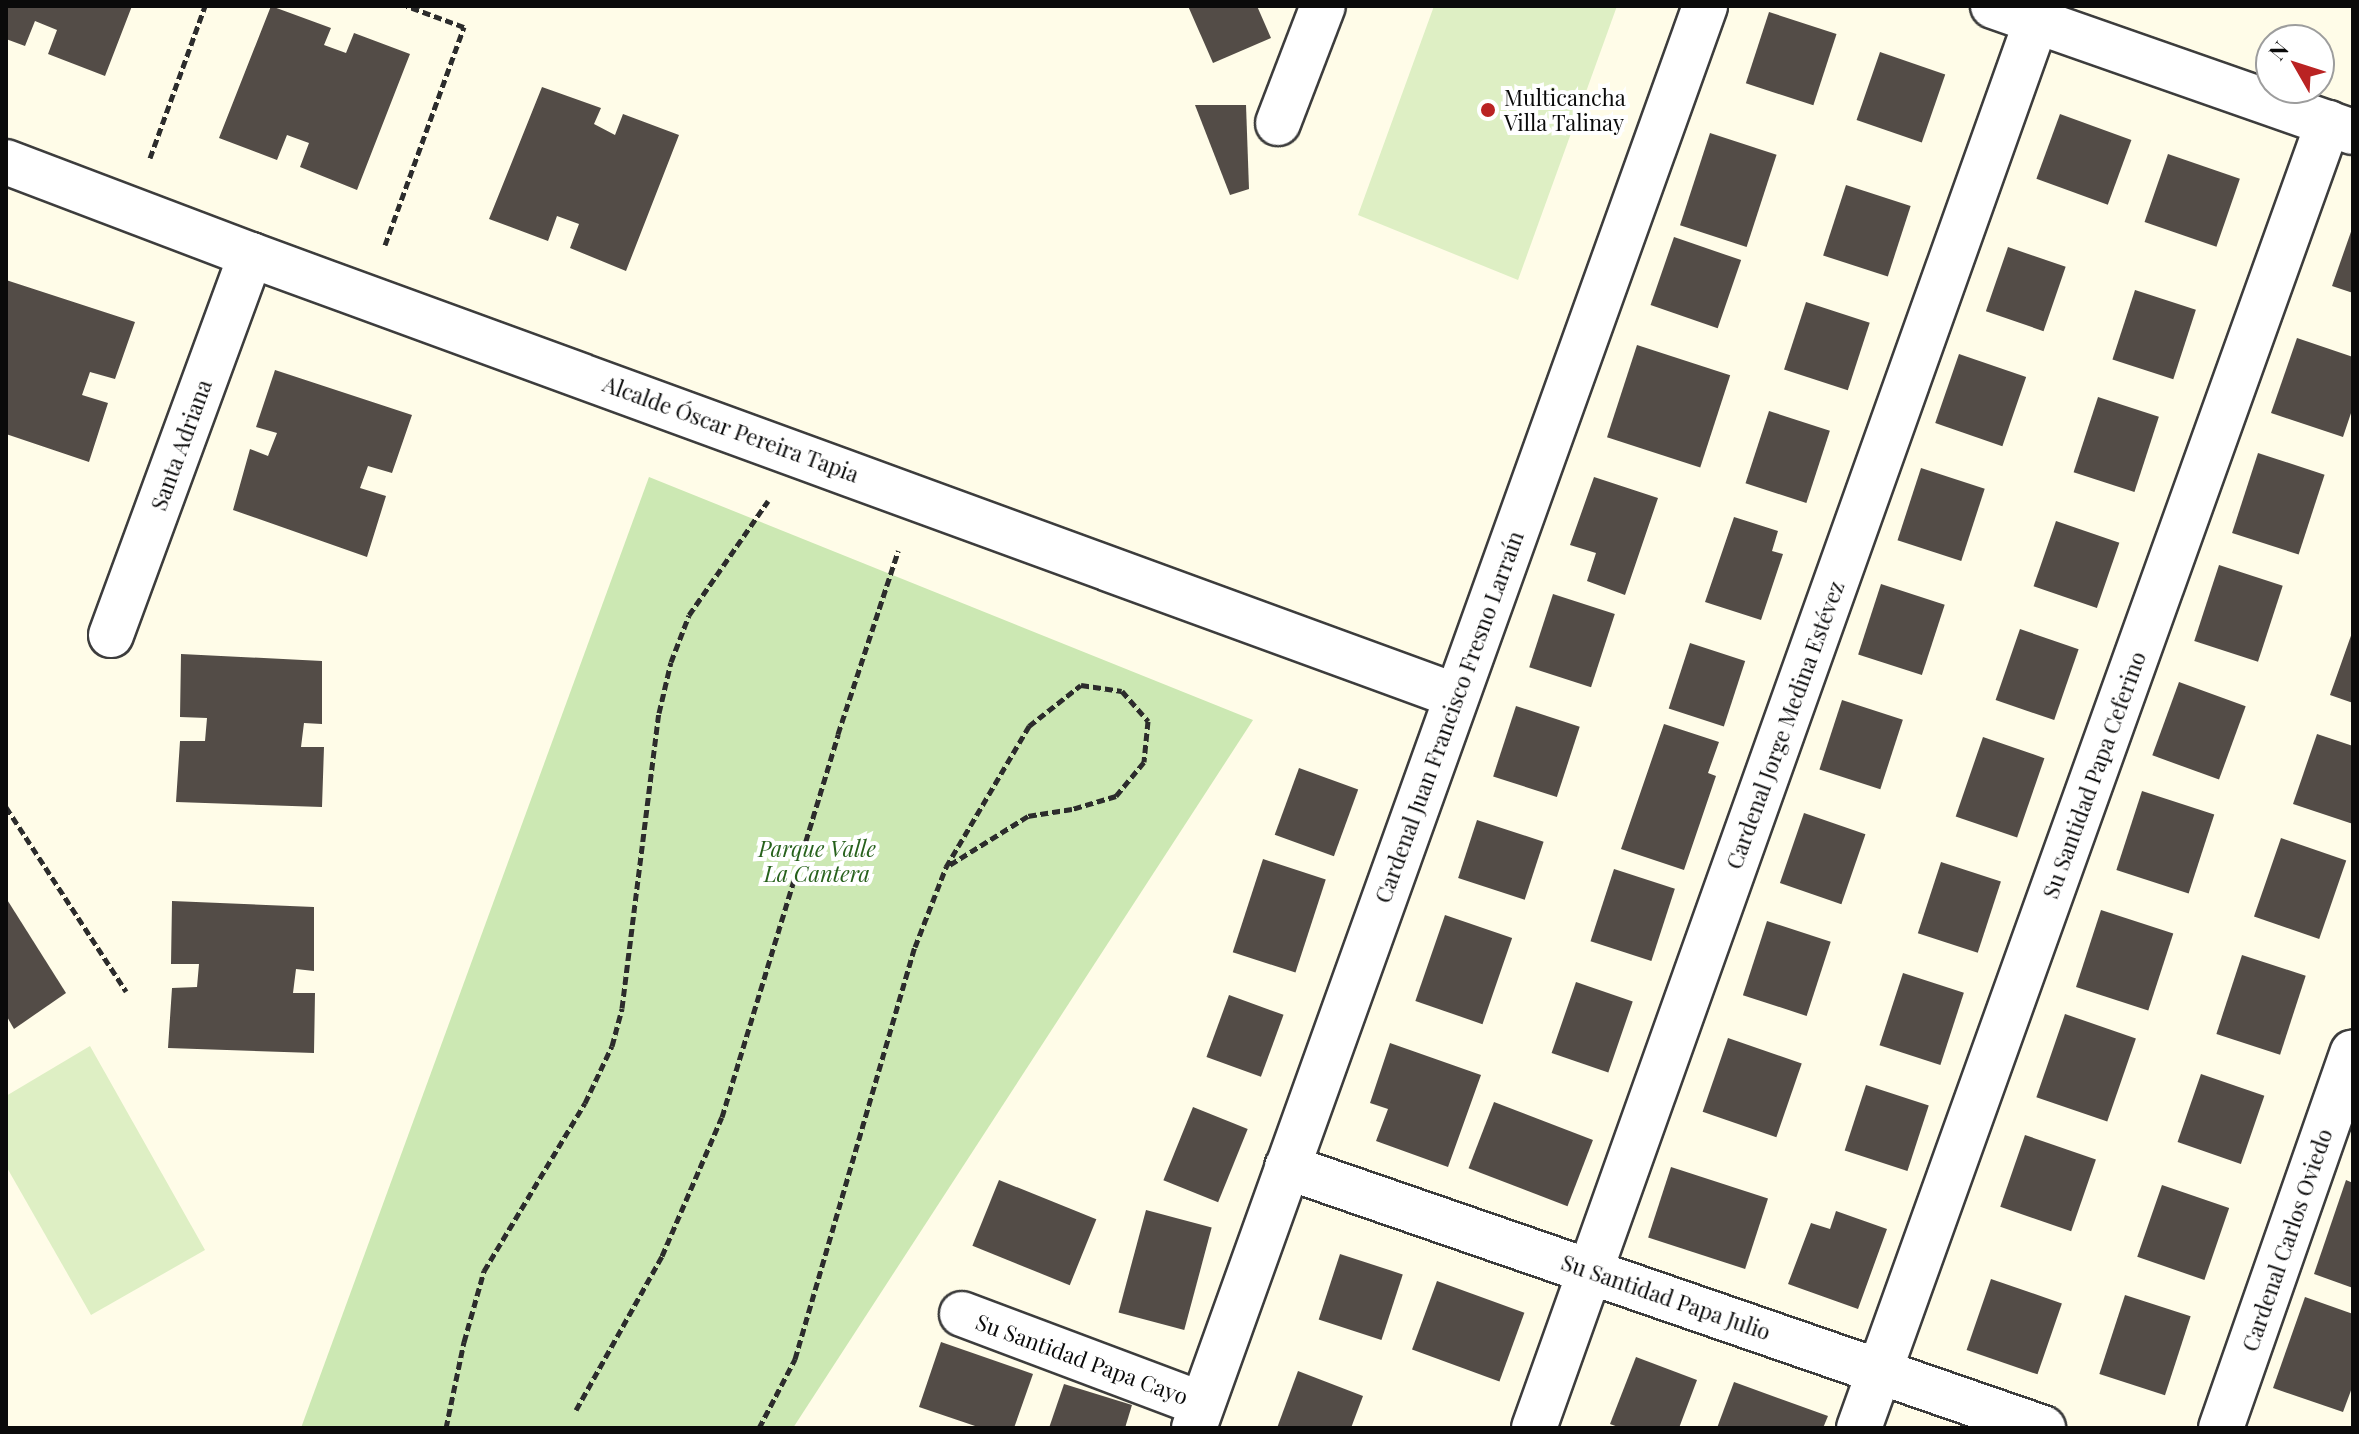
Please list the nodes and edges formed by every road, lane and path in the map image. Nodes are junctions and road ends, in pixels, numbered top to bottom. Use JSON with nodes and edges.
{"nodes":[{"id":1,"x":205,"y":6,"type":"edge"},
{"id":2,"x":407,"y":6,"type":"edge"},
{"id":3,"x":1323,"y":6,"type":"edge"},
{"id":4,"x":1705,"y":6,"type":"edge"},
{"id":5,"x":1993,"y":6,"type":"edge"},
{"id":6,"x":2036,"y":22,"type":"junction"},
{"id":7,"x":1278,"y":123,"type":"dead end"},
{"id":8,"x":2341,"y":127,"type":"edge"},
{"id":9,"x":150,"y":159,"type":"dead end"},
{"id":10,"x":6,"y":162,"type":"edge"},
{"id":11,"x":384,"y":246,"type":"dead end"},
{"id":12,"x":251,"y":255,"type":"junction"},
{"id":13,"x":801,"y":454,"type":"junction"},
{"id":14,"x":916,"y":497,"type":"junction"},
{"id":15,"x":111,"y":635,"type":"dead end"},
{"id":16,"x":1456,"y":696,"type":"junction"},
{"id":17,"x":6,"y":807,"type":"edge"},
{"id":18,"x":946,"y":867,"type":"junction"},
{"id":19,"x":126,"y":991,"type":"dead end"},
{"id":20,"x":2353,"y":1052,"type":"edge"},
{"id":21,"x":2337,"y":1147,"type":"edge"},
{"id":22,"x":1287,"y":1167,"type":"junction"},
{"id":23,"x":1590,"y":1270,"type":"junction"},
{"id":24,"x":962,"y":1314,"type":"dead end"},
{"id":25,"x":1879,"y":1372,"type":"junction"},
{"id":26,"x":576,"y":1410,"type":"dead end"},
{"id":27,"x":1198,"y":1416,"type":"edge"},
{"id":28,"x":446,"y":1428,"type":"edge"},
{"id":29,"x":759,"y":1428,"type":"edge"},
{"id":30,"x":1534,"y":1428,"type":"edge"},
{"id":31,"x":1859,"y":1428,"type":"edge"},
{"id":32,"x":2043,"y":1428,"type":"edge"},
{"id":33,"x":2221,"y":1428,"type":"edge"}],
"edges":[{"from":1,"to":9,"type":"path"},
{"from":2,"to":11,"type":"path"},
{"from":3,"to":7,"type":"street"},
{"from":4,"to":16,"type":"street","name":"Cardenal Juan Francisco Fresno Larraín"},
{"from":5,"to":6,"type":"street"},
{"from":6,"to":8,"type":"street"},
{"from":6,"to":23,"type":"street","name":"Cardenal Jorge Medina Estévez"},
{"from":8,"to":25,"type":"street","name":"Su Santidad Papa Ceferino"},
{"from":10,"to":12,"type":"street","name":"Alcalde Óscar Pereira Tapia"},
{"from":12,"to":13,"type":"street","name":"Alcalde Óscar Pereira Tapia"},
{"from":12,"to":15,"type":"street","name":"Santa Adriana"},
{"from":13,"to":14,"type":"street","name":"Alcalde Óscar Pereira Tapia"},
{"from":13,"to":28,"type":"path"},
{"from":14,"to":16,"type":"street","name":"Alcalde Óscar Pereira Tapia"},
{"from":14,"to":26,"type":"path"},
{"from":16,"to":22,"type":"street","name":"Cardenal Juan Francisco Fresno Larraín"},
{"from":17,"to":19,"type":"path"},
{"from":18,"to":18,"type":"path"},
{"from":18,"to":29,"type":"path"},
{"from":20,"to":21,"type":"street","name":"Cardenal Carlos Oviedo"},
{"from":21,"to":33,"type":"street","name":"Cardenal Carlos Oviedo"},
{"from":22,"to":23,"type":"street","name":"Su Santidad Papa Julio"},
{"from":22,"to":27,"type":"street","name":"Cardenal Juan Francisco Fresno Larraín"},
{"from":23,"to":25,"type":"street","name":"Su Santidad Papa Julio"},
{"from":23,"to":30,"type":"street","name":"Cardenal Jorge Medina Estévez"},
{"from":24,"to":27,"type":"street","name":"Su Santidad Papa Cayo"},
{"from":25,"to":31,"type":"street","name":"Su Santidad Papa Ceferino"},
{"from":25,"to":32,"type":"street","name":"Su Santidad Papa Julio"}]}
